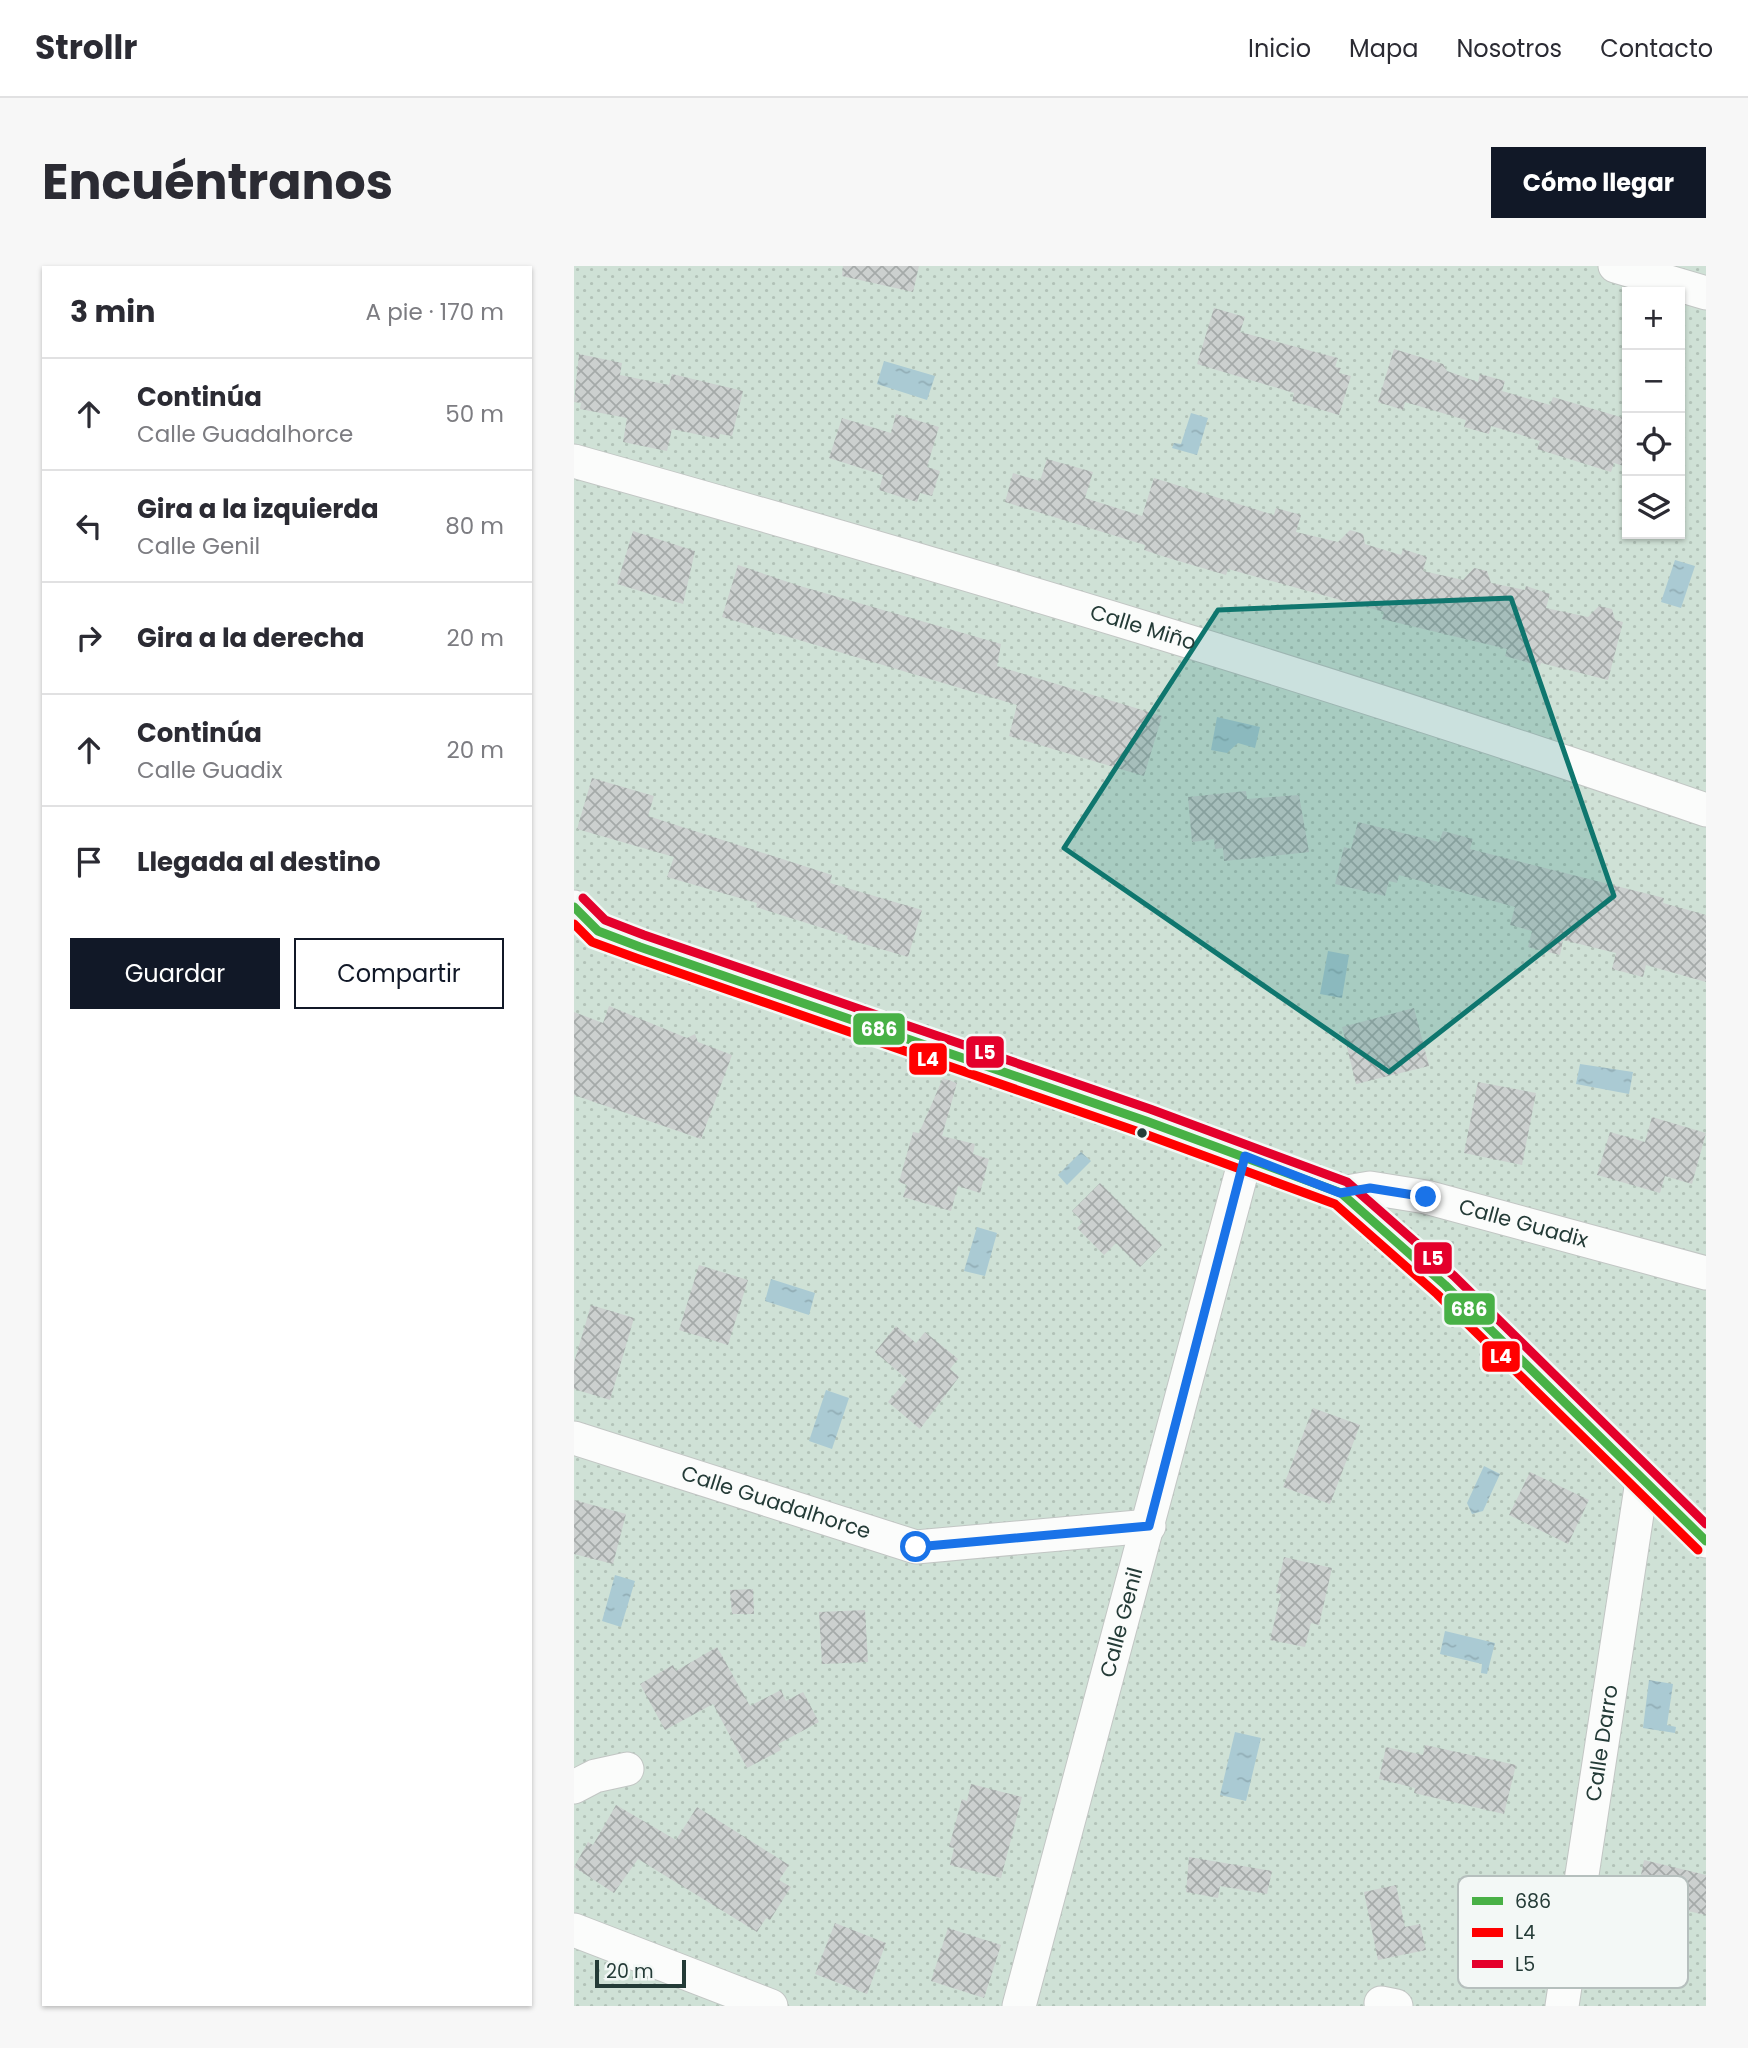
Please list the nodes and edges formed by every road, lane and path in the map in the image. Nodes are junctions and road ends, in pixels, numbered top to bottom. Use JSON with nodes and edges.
{"nodes":[{"id":1,"x":1615,"y":266,"type":"edge"},
{"id":2,"x":1706,"y":293,"type":"edge"},
{"id":3,"x":574,"y":461,"type":"edge"},
{"id":4,"x":1706,"y":810,"type":"edge"},
{"id":5,"x":574,"y":907,"type":"edge"},
{"id":6,"x":586,"y":928,"type":"edge"},
{"id":7,"x":1245,"y":1156,"type":"junction"},
{"id":8,"x":1340,"y":1193,"type":"junction"},
{"id":9,"x":1706,"y":1273,"type":"edge"},
{"id":10,"x":574,"y":1438,"type":"edge"},
{"id":11,"x":1642,"y":1481,"type":"junction"},
{"id":12,"x":1149,"y":1526,"type":"junction"},
{"id":13,"x":1706,"y":1541,"type":"edge"},
{"id":14,"x":627,"y":1769,"type":"dead end"},
{"id":15,"x":574,"y":1787,"type":"edge"},
{"id":16,"x":1582,"y":1876,"type":"edge"},
{"id":17,"x":574,"y":1930,"type":"edge"},
{"id":18,"x":1565,"y":1988,"type":"edge"},
{"id":19,"x":771,"y":2006,"type":"edge"},
{"id":20,"x":1019,"y":2006,"type":"edge"},
{"id":21,"x":1562,"y":2006,"type":"edge"}],
"edges":[{"from":1,"to":2,"type":"street"},
{"from":3,"to":4,"type":"street","name":"Calle Miño"},
{"from":5,"to":6,"type":"street"},
{"from":6,"to":7,"type":"street"},
{"from":7,"to":8,"type":"street"},
{"from":7,"to":12,"type":"street","name":"Calle Genil"},
{"from":8,"to":9,"type":"street","name":"Calle Guadix"},
{"from":8,"to":11,"type":"street"},
{"from":10,"to":12,"type":"street","name":"Calle Guadalhorce"},
{"from":11,"to":13,"type":"street"},
{"from":11,"to":16,"type":"street","name":"Calle Darro"},
{"from":12,"to":20,"type":"street","name":"Calle Genil"},
{"from":14,"to":15,"type":"street"},
{"from":17,"to":19,"type":"street"},
{"from":18,"to":21,"type":"street","name":"Calle Darro"}]}
